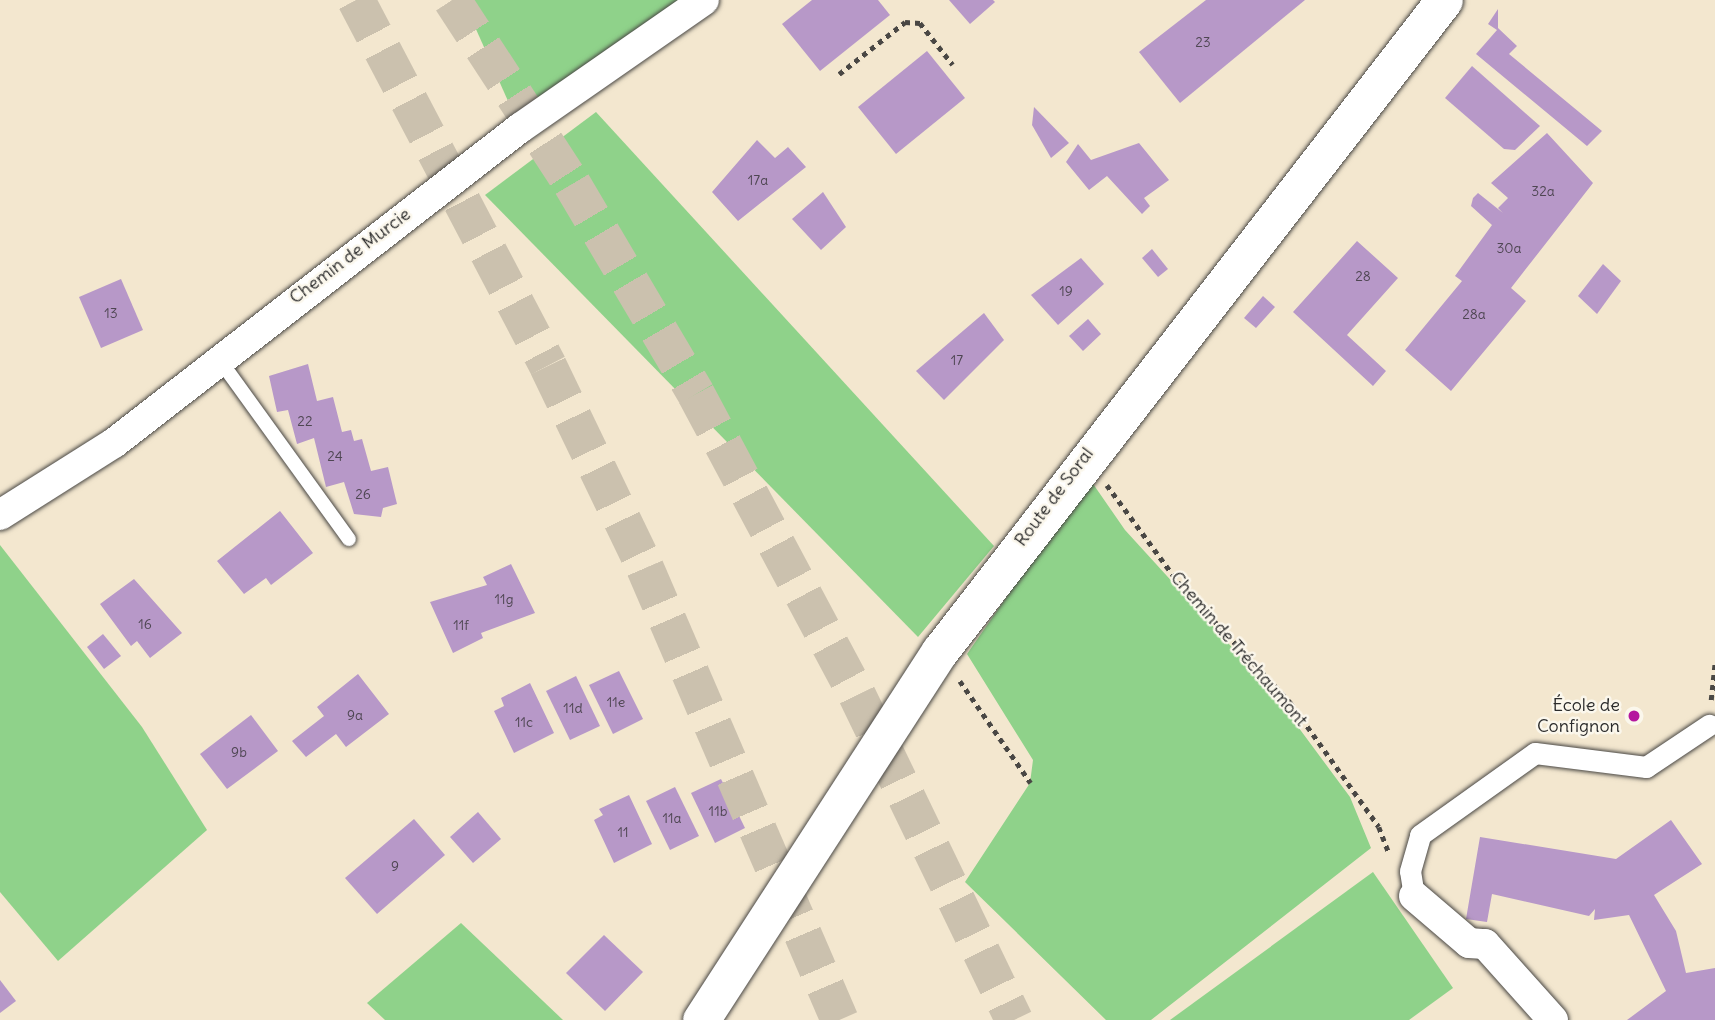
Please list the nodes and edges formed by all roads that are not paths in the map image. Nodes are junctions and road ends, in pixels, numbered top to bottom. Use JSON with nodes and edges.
{"nodes":[{"id":1,"x":704,"y":0,"type":"edge"},
{"id":2,"x":1444,"y":0,"type":"edge"},
{"id":3,"x":219,"y":359,"type":"junction"},
{"id":4,"x":0,"y":514,"type":"edge"},
{"id":5,"x":349,"y":538,"type":"dead end"},
{"id":6,"x":1709,"y":726,"type":"road end"},
{"id":7,"x":1414,"y":896,"type":"joint"},
{"id":8,"x":701,"y":1020,"type":"edge"},
{"id":9,"x":1553,"y":1020,"type":"edge"}],
"edges":[{"from":1,"to":3,"type":"street","name":"Chemin de Murcie"},
{"from":2,"to":8,"type":"street","name":"Route de Soral"},
{"from":3,"to":4,"type":"street","name":"Chemin de Murcie"},
{"from":3,"to":5,"type":"lane"},
{"from":6,"to":7,"type":"street"},
{"from":7,"to":9,"type":"street"}]}
